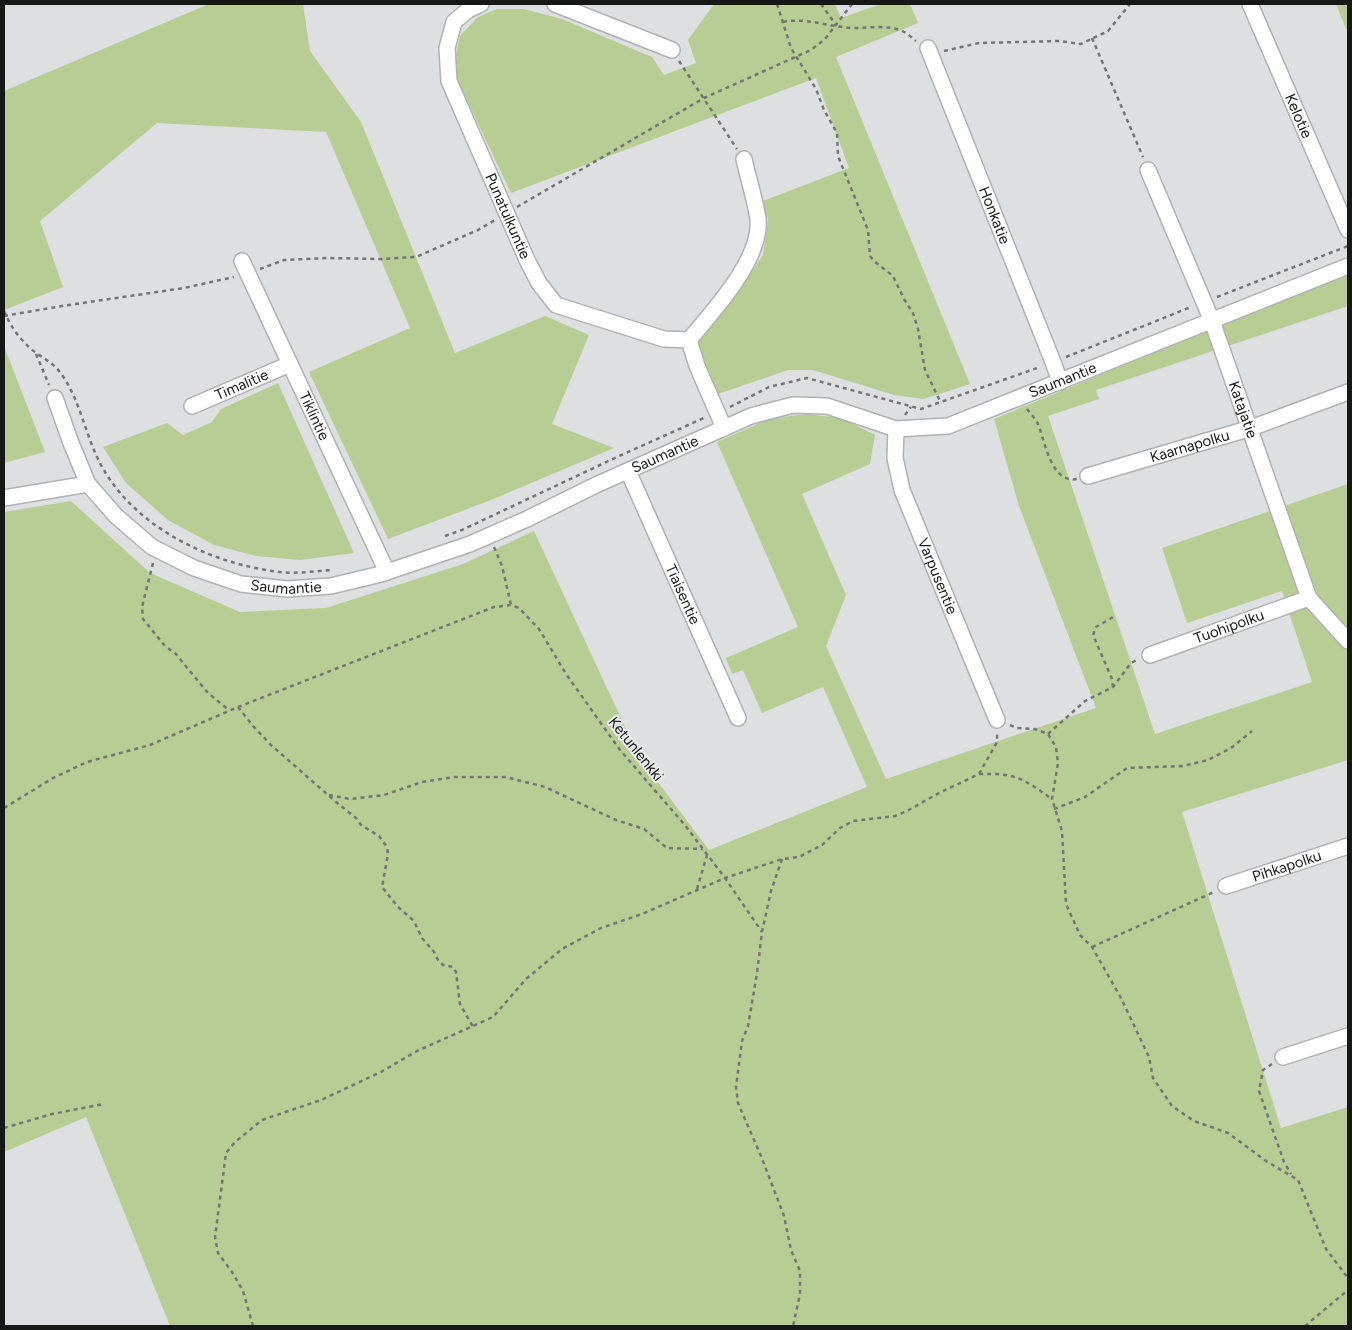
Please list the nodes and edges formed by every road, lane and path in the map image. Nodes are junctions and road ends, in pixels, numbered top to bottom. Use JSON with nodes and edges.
{"nodes":[{"id":1,"x":481,"y":4,"type":"edge"},
{"id":2,"x":555,"y":4,"type":"edge"},
{"id":3,"x":777,"y":4,"type":"edge"},
{"id":4,"x":821,"y":4,"type":"edge"},
{"id":5,"x":852,"y":4,"type":"edge"},
{"id":6,"x":1130,"y":4,"type":"edge"},
{"id":7,"x":1250,"y":4,"type":"edge"},
{"id":8,"x":782,"y":22,"type":"junction"},
{"id":9,"x":836,"y":25,"type":"junction"},
{"id":10,"x":1092,"y":38,"type":"junction"},
{"id":11,"x":672,"y":50,"type":"joint"},
{"id":12,"x":930,"y":52,"type":"junction"},
{"id":13,"x":796,"y":57,"type":"junction"},
{"id":14,"x":704,"y":98,"type":"junction"},
{"id":15,"x":744,"y":159,"type":"joint"},
{"id":16,"x":1148,"y":170,"type":"joint"},
{"id":17,"x":507,"y":213,"type":"junction"},
{"id":18,"x":1348,"y":230,"type":"edge"},
{"id":19,"x":1348,"y":246,"type":"edge"},
{"id":20,"x":1348,"y":266,"type":"edge"},
{"id":21,"x":245,"y":267,"type":"junction"},
{"id":22,"x":1204,"y":302,"type":"junction"},
{"id":23,"x":4,"y":311,"type":"edge"},
{"id":24,"x":5,"y":316,"type":"edge"},
{"id":25,"x":1212,"y":321,"type":"junction"},
{"id":26,"x":689,"y":340,"type":"junction"},
{"id":27,"x":36,"y":352,"type":"junction"},
{"id":28,"x":1053,"y":362,"type":"junction"},
{"id":29,"x":290,"y":364,"type":"junction"},
{"id":30,"x":1060,"y":382,"type":"junction"},
{"id":31,"x":1348,"y":392,"type":"edge"},
{"id":32,"x":55,"y":398,"type":"joint"},
{"id":33,"x":1019,"y":398,"type":"junction"},
{"id":34,"x":940,"y":401,"type":"junction"},
{"id":35,"x":192,"y":406,"type":"dead end"},
{"id":36,"x":716,"y":413,"type":"junction"},
{"id":37,"x":724,"y":428,"type":"junction"},
{"id":38,"x":1251,"y":428,"type":"junction"},
{"id":39,"x":896,"y":429,"type":"junction"},
{"id":40,"x":628,"y":471,"type":"junction"},
{"id":41,"x":1088,"y":476,"type":"joint"},
{"id":42,"x":88,"y":484,"type":"junction"},
{"id":43,"x":4,"y":498,"type":"edge"},
{"id":44,"x":489,"y":535,"type":"junction"},
{"id":45,"x":444,"y":537,"type":"dead end"},
{"id":46,"x":156,"y":549,"type":"junction"},
{"id":47,"x":337,"y":570,"type":"dead end"},
{"id":48,"x":387,"y":572,"type":"junction"},
{"id":49,"x":1309,"y":598,"type":"junction"},
{"id":50,"x":511,"y":605,"type":"junction"},
{"id":51,"x":1115,"y":616,"type":"dead end"},
{"id":52,"x":1348,"y":641,"type":"edge"},
{"id":53,"x":1150,"y":655,"type":"joint"},
{"id":54,"x":1113,"y":687,"type":"junction"},
{"id":55,"x":238,"y":706,"type":"junction"},
{"id":56,"x":229,"y":710,"type":"junction"},
{"id":57,"x":738,"y":718,"type":"dead end"},
{"id":58,"x":997,"y":720,"type":"junction"},
{"id":59,"x":1252,"y":731,"type":"dead end"},
{"id":60,"x":1048,"y":734,"type":"junction"},
{"id":61,"x":979,"y":774,"type":"junction"},
{"id":62,"x":327,"y":795,"type":"junction"},
{"id":63,"x":1052,"y":799,"type":"junction"},
{"id":64,"x":4,"y":808,"type":"edge"},
{"id":65,"x":1054,"y":809,"type":"junction"},
{"id":66,"x":1348,"y":846,"type":"edge"},
{"id":67,"x":703,"y":849,"type":"junction"},
{"id":68,"x":708,"y":855,"type":"junction"},
{"id":69,"x":782,"y":859,"type":"junction"},
{"id":70,"x":725,"y":878,"type":"junction"},
{"id":71,"x":1226,"y":886,"type":"joint"},
{"id":72,"x":697,"y":889,"type":"junction"},
{"id":73,"x":762,"y":932,"type":"junction"},
{"id":74,"x":1092,"y":947,"type":"junction"},
{"id":75,"x":473,"y":1027,"type":"junction"},
{"id":76,"x":1348,"y":1036,"type":"edge"},
{"id":77,"x":1283,"y":1057,"type":"joint"},
{"id":78,"x":104,"y":1104,"type":"dead end"},
{"id":79,"x":4,"y":1128,"type":"edge"},
{"id":80,"x":1292,"y":1176,"type":"junction"},
{"id":81,"x":1348,"y":1278,"type":"edge"},
{"id":82,"x":1348,"y":1290,"type":"edge"},
{"id":83,"x":253,"y":1326,"type":"edge"},
{"id":84,"x":793,"y":1326,"type":"edge"},
{"id":85,"x":1305,"y":1326,"type":"edge"}],
"edges":[{"from":1,"to":17,"type":"street","name":"Punatulkuntie"},
{"from":2,"to":11,"type":"street"},
{"from":3,"to":8,"type":"path"},
{"from":4,"to":9,"type":"path"},
{"from":5,"to":9,"type":"path"},
{"from":6,"to":10,"type":"path"},
{"from":7,"to":18,"type":"street","name":"Kelotie"},
{"from":8,"to":9,"type":"path"},
{"from":8,"to":13,"type":"path"},
{"from":9,"to":12,"type":"path"},
{"from":9,"to":13,"type":"path"},
{"from":10,"to":12,"type":"path"},
{"from":10,"to":16,"type":"path"},
{"from":11,"to":14,"type":"path"},
{"from":12,"to":28,"type":"street","name":"Honkatie"},
{"from":13,"to":14,"type":"path"},
{"from":13,"to":34,"type":"path"},
{"from":14,"to":15,"type":"path"},
{"from":14,"to":17,"type":"path"},
{"from":15,"to":26,"type":"street"},
{"from":16,"to":22,"type":"street","name":"Katajatie"},
{"from":17,"to":21,"type":"path"},
{"from":17,"to":26,"type":"street","name":"Punatulkuntie"},
{"from":19,"to":22,"type":"path"},
{"from":20,"to":25,"type":"street","name":"Saumantie"},
{"from":21,"to":24,"type":"path"},
{"from":21,"to":29,"type":"street","name":"Tiklintie"},
{"from":22,"to":25,"type":"street","name":"Katajatie"},
{"from":22,"to":28,"type":"path"},
{"from":23,"to":24,"type":"path"},
{"from":24,"to":27,"type":"path"},
{"from":25,"to":30,"type":"street","name":"Saumantie"},
{"from":25,"to":38,"type":"street","name":"Katajatie"},
{"from":26,"to":36,"type":"street"},
{"from":27,"to":32,"type":"path"},
{"from":27,"to":47,"type":"path"},
{"from":28,"to":30,"type":"street","name":"Honkatie"},
{"from":28,"to":34,"type":"path"},
{"from":29,"to":35,"type":"street","name":"Timalitie"},
{"from":29,"to":48,"type":"street","name":"Tiklintie"},
{"from":30,"to":33,"type":"street","name":"Saumantie"},
{"from":31,"to":38,"type":"street","name":"Kaarnapolku"},
{"from":32,"to":42,"type":"street","name":"Saumantie"},
{"from":33,"to":39,"type":"street","name":"Saumantie"},
{"from":33,"to":41,"type":"path"},
{"from":34,"to":36,"type":"path"},
{"from":36,"to":37,"type":"street"},
{"from":36,"to":45,"type":"path"},
{"from":37,"to":39,"type":"street","name":"Saumantie"},
{"from":37,"to":40,"type":"street","name":"Saumantie"},
{"from":38,"to":41,"type":"street","name":"Kaarnapolku"},
{"from":38,"to":49,"type":"street","name":"Katajatie"},
{"from":39,"to":58,"type":"street","name":"Varpusentie"},
{"from":40,"to":44,"type":"street","name":"Saumantie"},
{"from":40,"to":57,"type":"street","name":"Tiaisentie"},
{"from":42,"to":43,"type":"street"},
{"from":42,"to":46,"type":"street","name":"Saumantie"},
{"from":44,"to":48,"type":"street","name":"Saumantie"},
{"from":44,"to":50,"type":"path"},
{"from":46,"to":48,"type":"street","name":"Saumantie"},
{"from":46,"to":56,"type":"path"},
{"from":49,"to":52,"type":"street","name":"Katajatie"},
{"from":49,"to":53,"type":"street","name":"Tuohipolku"},
{"from":50,"to":55,"type":"path"},
{"from":50,"to":67,"type":"path","name":"Ketunlenkki"},
{"from":51,"to":54,"type":"path"},
{"from":53,"to":54,"type":"path"},
{"from":54,"to":60,"type":"path"},
{"from":55,"to":56,"type":"path"},
{"from":55,"to":62,"type":"path"},
{"from":56,"to":64,"type":"path"},
{"from":58,"to":60,"type":"path"},
{"from":58,"to":61,"type":"path"},
{"from":59,"to":65,"type":"path"},
{"from":60,"to":63,"type":"path"},
{"from":61,"to":63,"type":"path"},
{"from":61,"to":69,"type":"path"},
{"from":62,"to":67,"type":"path"},
{"from":62,"to":75,"type":"path"},
{"from":63,"to":65,"type":"path"},
{"from":65,"to":74,"type":"path"},
{"from":66,"to":71,"type":"street","name":"Pihkapolku"},
{"from":67,"to":68,"type":"path","name":"Ketunlenkki"},
{"from":68,"to":70,"type":"path","name":"Ketunlenkki"},
{"from":68,"to":72,"type":"path"},
{"from":69,"to":70,"type":"path"},
{"from":69,"to":73,"type":"path"},
{"from":70,"to":72,"type":"path"},
{"from":70,"to":73,"type":"path","name":"Ketunlenkki"},
{"from":71,"to":74,"type":"path"},
{"from":72,"to":75,"type":"path"},
{"from":73,"to":84,"type":"path"},
{"from":74,"to":80,"type":"path"},
{"from":75,"to":83,"type":"path"},
{"from":76,"to":77,"type":"street"},
{"from":77,"to":80,"type":"path"},
{"from":78,"to":79,"type":"path"},
{"from":80,"to":81,"type":"path"},
{"from":82,"to":85,"type":"path"}]}
